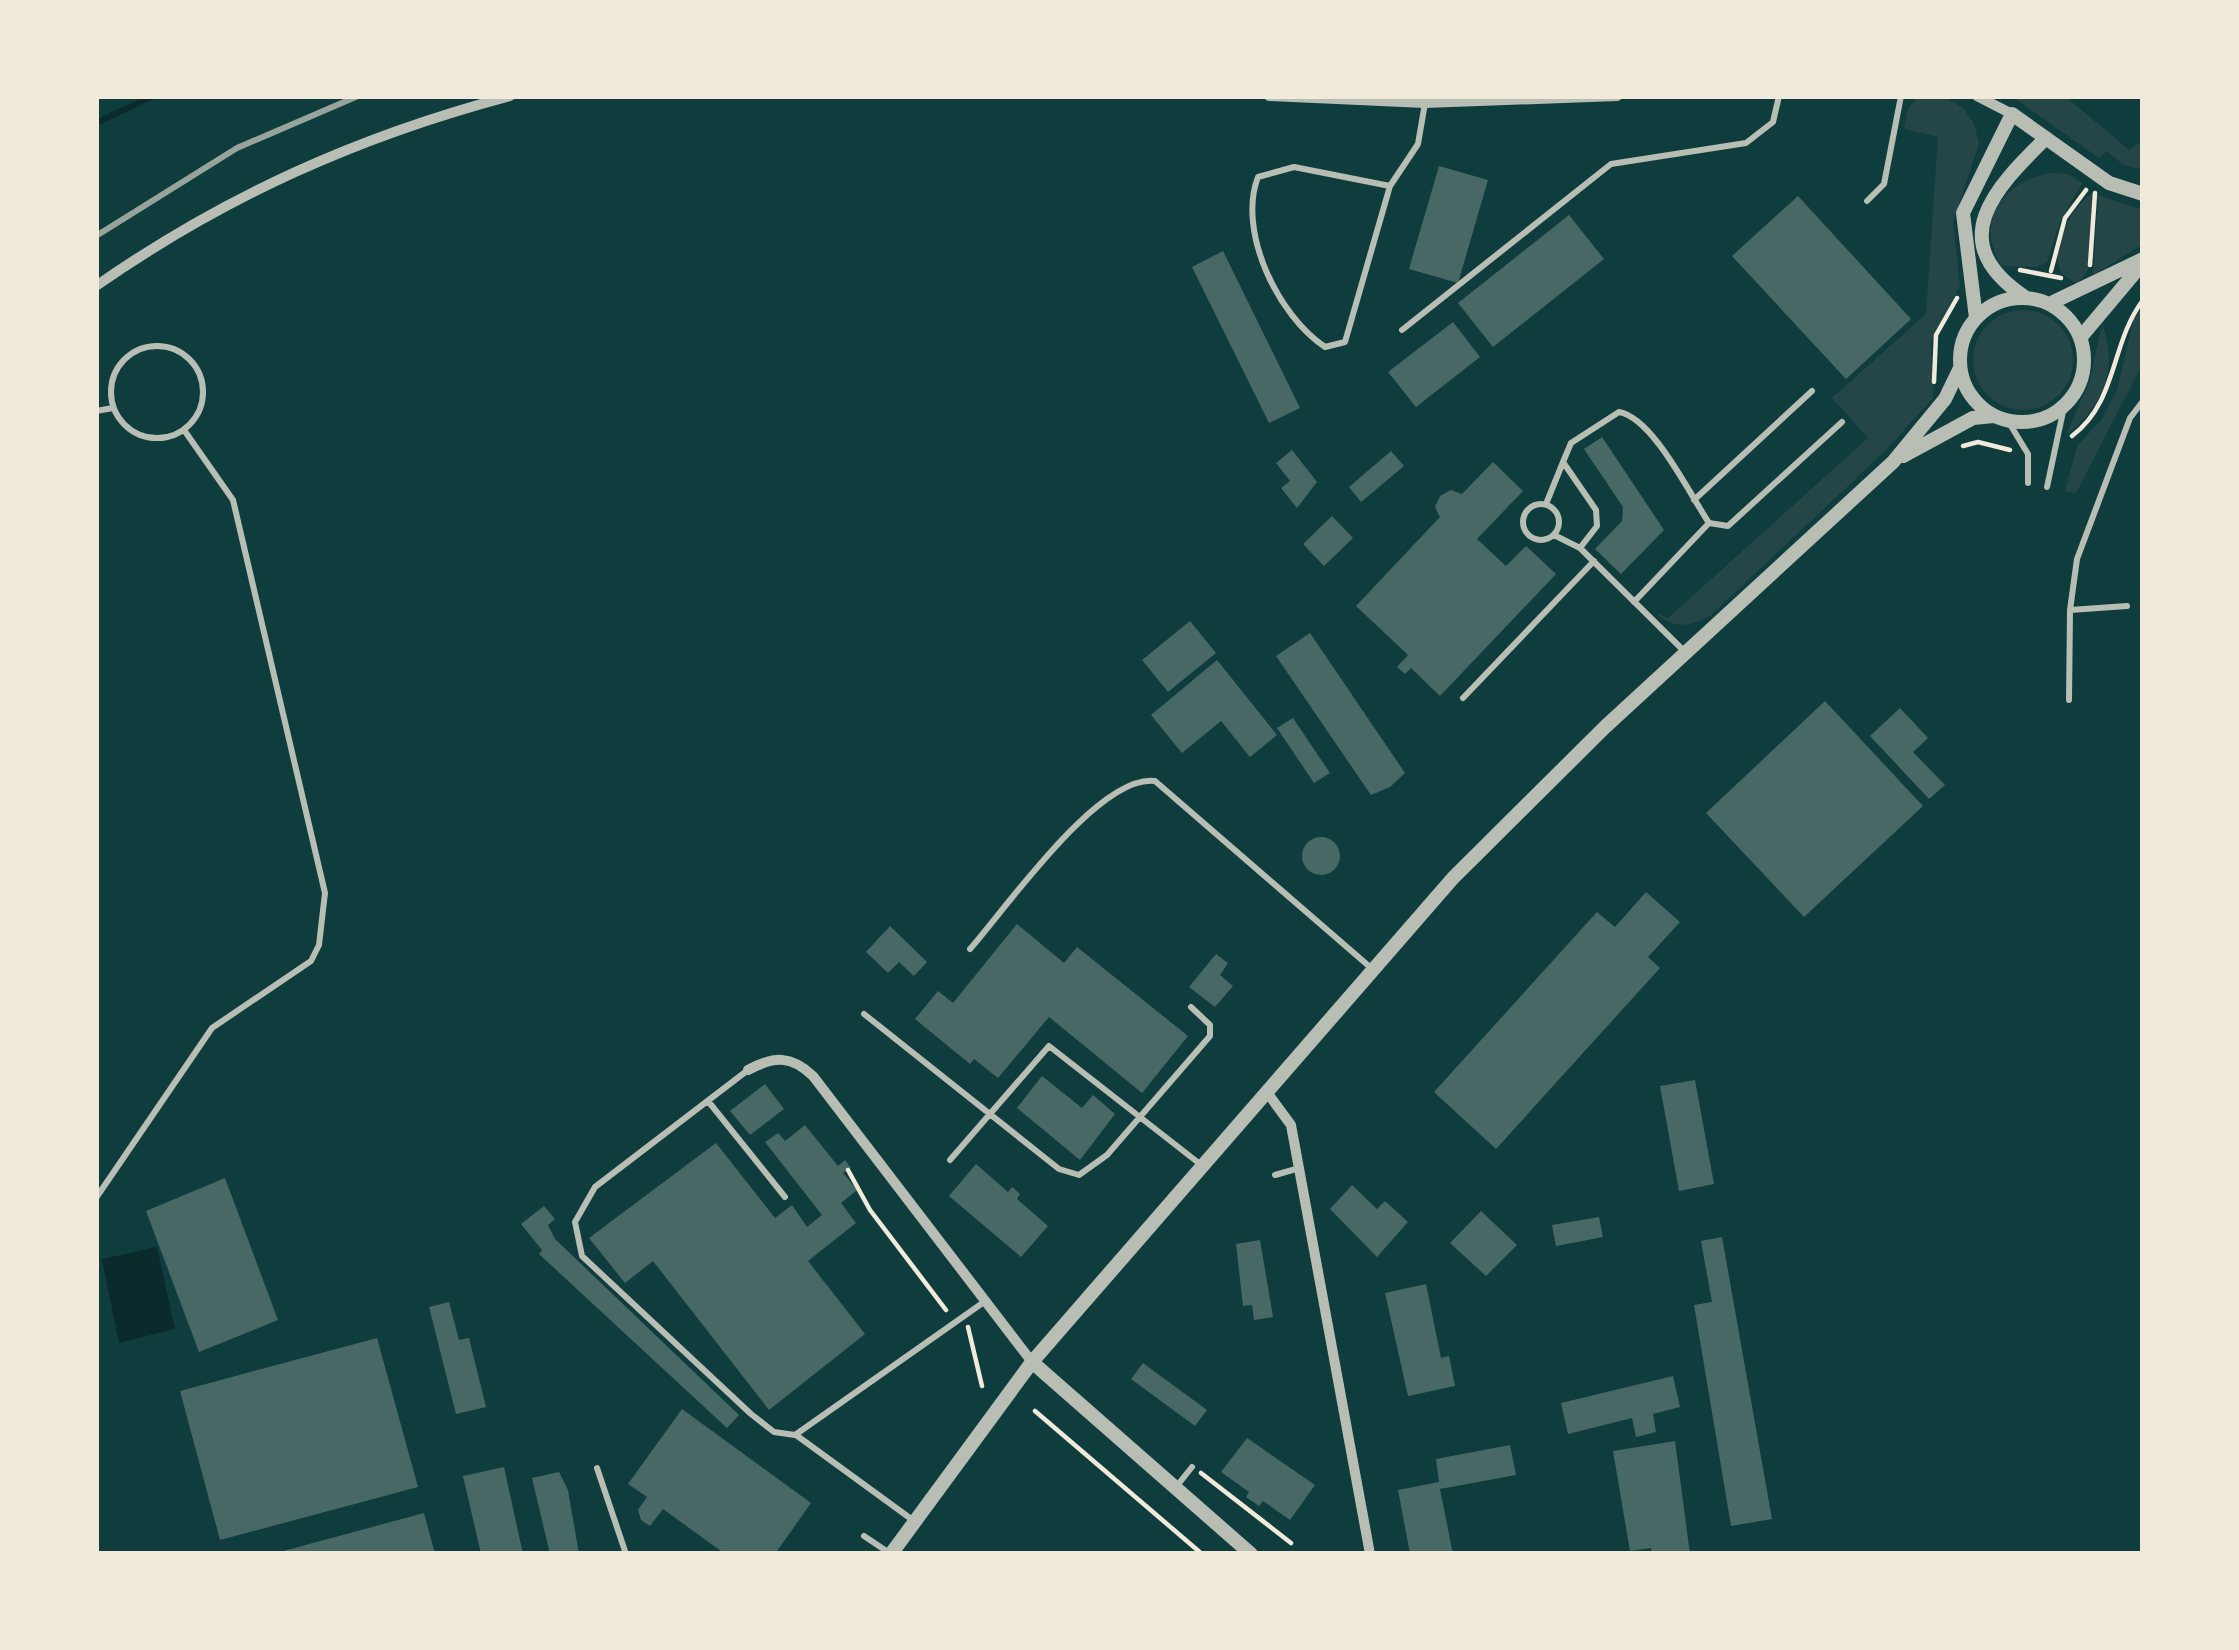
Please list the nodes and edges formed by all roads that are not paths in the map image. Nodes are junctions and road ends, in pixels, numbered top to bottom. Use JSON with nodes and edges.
{"nodes":[{"id":1,"x":510,"y":96,"type":"edge"},
{"id":2,"x":1269,"y":96,"type":"edge"},
{"id":3,"x":1617,"y":96,"type":"edge"},
{"id":4,"x":1778,"y":96,"type":"edge"},
{"id":5,"x":1901,"y":96,"type":"edge"},
{"id":6,"x":1977,"y":96,"type":"edge"},
{"id":7,"x":1425,"y":103,"type":"junction"},
{"id":8,"x":2012,"y":114,"type":"junction"},
{"id":9,"x":2046,"y":139,"type":"junction"},
{"id":10,"x":1390,"y":186,"type":"junction"},
{"id":11,"x":2143,"y":194,"type":"edge"},
{"id":12,"x":1867,"y":201,"type":"dead end"},
{"id":13,"x":2143,"y":261,"type":"edge"},
{"id":14,"x":96,"y":286,"type":"edge"},
{"id":15,"x":2027,"y":298,"type":"junction"},
{"id":16,"x":2049,"y":304,"type":"junction"},
{"id":17,"x":1976,"y":318,"type":"junction"},
{"id":18,"x":1402,"y":330,"type":"dead end"},
{"id":19,"x":2080,"y":338,"type":"junction"},
{"id":20,"x":1960,"y":368,"type":"junction"},
{"id":21,"x":1811,"y":391,"type":"dead end"},
{"id":22,"x":2143,"y":401,"type":"edge"},
{"id":23,"x":2064,"y":406,"type":"junction"},
{"id":24,"x":113,"y":408,"type":"junction"},
{"id":25,"x":96,"y":411,"type":"edge"},
{"id":26,"x":2001,"y":418,"type":"junction"},
{"id":27,"x":1842,"y":422,"type":"dead end"},
{"id":28,"x":184,"y":430,"type":"junction"},
{"id":29,"x":1562,"y":462,"type":"junction"},
{"id":30,"x":1893,"y":462,"type":"junction"},
{"id":31,"x":2028,"y":483,"type":"dead end"},
{"id":32,"x":2047,"y":488,"type":"dead end"},
{"id":33,"x":1694,"y":500,"type":"junction"},
{"id":34,"x":1546,"y":505,"type":"junction"},
{"id":35,"x":1709,"y":523,"type":"junction"},
{"id":36,"x":1554,"y":535,"type":"junction"},
{"id":37,"x":1580,"y":548,"type":"junction"},
{"id":38,"x":1594,"y":561,"type":"junction"},
{"id":39,"x":1634,"y":602,"type":"junction"},
{"id":40,"x":2127,"y":606,"type":"dead end"},
{"id":41,"x":2070,"y":610,"type":"junction"},
{"id":42,"x":1685,"y":652,"type":"junction"},
{"id":43,"x":1463,"y":698,"type":"dead end"},
{"id":44,"x":2069,"y":700,"type":"dead end"},
{"id":45,"x":970,"y":949,"type":"dead end"},
{"id":46,"x":1373,"y":969,"type":"junction"},
{"id":47,"x":1191,"y":1007,"type":"dead end"},
{"id":48,"x":864,"y":1014,"type":"dead end"},
{"id":49,"x":748,"y":1070,"type":"joint"},
{"id":50,"x":1266,"y":1090,"type":"junction"},
{"id":51,"x":708,"y":1101,"type":"junction"},
{"id":52,"x":989,"y":1114,"type":"junction"},
{"id":53,"x":1141,"y":1116,"type":"junction"},
{"id":54,"x":950,"y":1160,"type":"dead end"},
{"id":55,"x":1201,"y":1166,"type":"junction"},
{"id":56,"x":1300,"y":1168,"type":"junction"},
{"id":57,"x":1275,"y":1174,"type":"dead end"},
{"id":58,"x":784,"y":1197,"type":"dead end"},
{"id":59,"x":96,"y":1198,"type":"edge"},
{"id":60,"x":984,"y":1302,"type":"junction"},
{"id":61,"x":1032,"y":1362,"type":"junction"},
{"id":62,"x":796,"y":1435,"type":"junction"},
{"id":63,"x":1192,"y":1467,"type":"road end"},
{"id":64,"x":597,"y":1468,"type":"dead end"},
{"id":65,"x":1174,"y":1489,"type":"junction"},
{"id":66,"x":914,"y":1521,"type":"junction"},
{"id":67,"x":864,"y":1536,"type":"dead end"},
{"id":68,"x":626,"y":1554,"type":"edge"},
{"id":69,"x":891,"y":1554,"type":"edge"},
{"id":70,"x":1251,"y":1554,"type":"edge"},
{"id":71,"x":1370,"y":1554,"type":"edge"}],
"edges":[{"from":1,"to":14,"type":"street"},
{"from":2,"to":7,"type":"street"},
{"from":3,"to":7,"type":"street"},
{"from":4,"to":18,"type":"lane"},
{"from":5,"to":12,"type":"lane"},
{"from":6,"to":8,"type":"street"},
{"from":7,"to":10,"type":"lane"},
{"from":8,"to":9,"type":"street"},
{"from":8,"to":17,"type":"street"},
{"from":9,"to":11,"type":"street"},
{"from":9,"to":15,"type":"street"},
{"from":10,"to":10,"type":"lane"},
{"from":13,"to":16,"type":"street"},
{"from":13,"to":19,"type":"street"},
{"from":15,"to":16,"type":"street"},
{"from":15,"to":17,"type":"street"},
{"from":16,"to":19,"type":"street"},
{"from":17,"to":20,"type":"street"},
{"from":19,"to":23,"type":"street"},
{"from":20,"to":26,"type":"street"},
{"from":20,"to":30,"type":"street"},
{"from":21,"to":33,"type":"lane"},
{"from":22,"to":41,"type":"lane"},
{"from":23,"to":26,"type":"street"},
{"from":23,"to":32,"type":"lane"},
{"from":24,"to":25,"type":"lane"},
{"from":24,"to":28,"type":"lane"},
{"from":24,"to":28,"type":"lane"},
{"from":26,"to":30,"type":"street"},
{"from":26,"to":31,"type":"lane"},
{"from":27,"to":35,"type":"lane"},
{"from":28,"to":59,"type":"lane"},
{"from":29,"to":33,"type":"lane"},
{"from":29,"to":34,"type":"lane"},
{"from":29,"to":37,"type":"lane"},
{"from":30,"to":42,"type":"street"},
{"from":33,"to":35,"type":"lane"},
{"from":34,"to":36,"type":"lane"},
{"from":34,"to":36,"type":"lane"},
{"from":35,"to":39,"type":"lane"},
{"from":36,"to":37,"type":"lane"},
{"from":37,"to":38,"type":"lane"},
{"from":38,"to":39,"type":"lane"},
{"from":38,"to":43,"type":"lane"},
{"from":39,"to":42,"type":"lane"},
{"from":40,"to":41,"type":"lane"},
{"from":41,"to":44,"type":"lane"},
{"from":42,"to":46,"type":"street"},
{"from":45,"to":46,"type":"lane"},
{"from":46,"to":50,"type":"street"},
{"from":47,"to":53,"type":"lane"},
{"from":48,"to":52,"type":"lane"},
{"from":49,"to":51,"type":"lane"},
{"from":49,"to":60,"type":"street"},
{"from":50,"to":55,"type":"street"},
{"from":50,"to":56,"type":"street"},
{"from":51,"to":58,"type":"lane"},
{"from":51,"to":62,"type":"lane"},
{"from":52,"to":53,"type":"lane"},
{"from":52,"to":53,"type":"lane"},
{"from":52,"to":54,"type":"lane"},
{"from":53,"to":55,"type":"lane"},
{"from":55,"to":61,"type":"street"},
{"from":56,"to":57,"type":"lane"},
{"from":56,"to":71,"type":"street"},
{"from":60,"to":61,"type":"street"},
{"from":60,"to":62,"type":"lane"},
{"from":61,"to":65,"type":"street"},
{"from":61,"to":66,"type":"street"},
{"from":62,"to":66,"type":"lane"},
{"from":63,"to":65,"type":"lane"},
{"from":64,"to":68,"type":"lane"},
{"from":65,"to":70,"type":"street"},
{"from":66,"to":69,"type":"street"},
{"from":67,"to":69,"type":"lane"}]}
